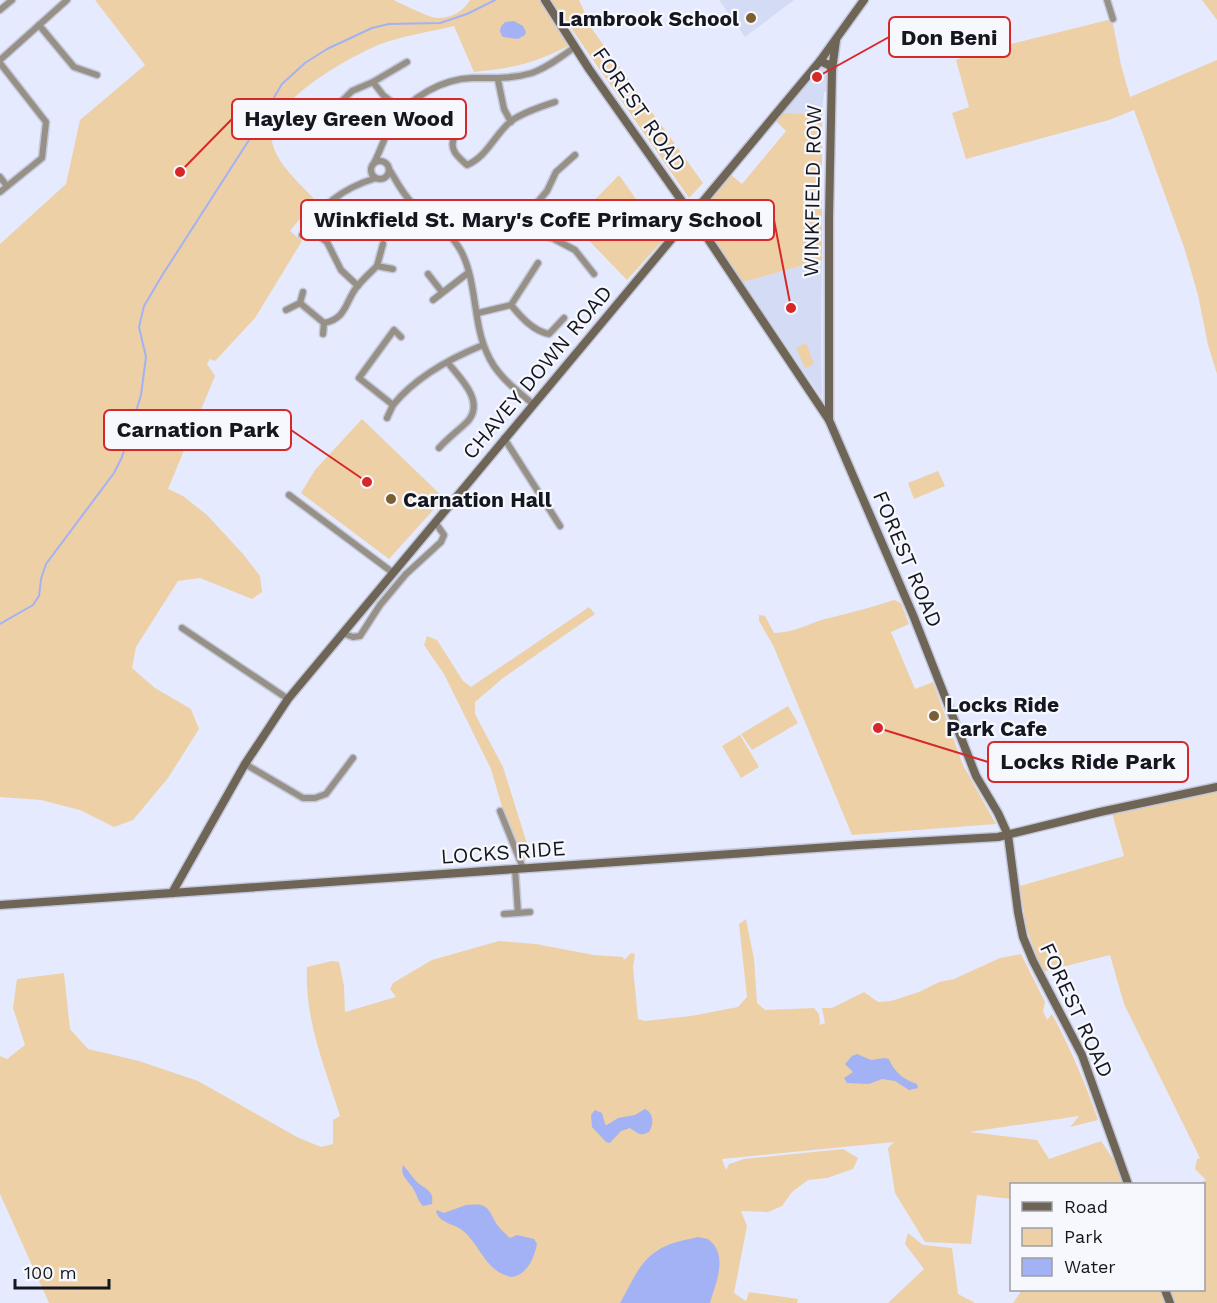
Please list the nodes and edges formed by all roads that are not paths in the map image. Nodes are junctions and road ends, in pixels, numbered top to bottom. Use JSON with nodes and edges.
{"nodes":[{"id":1,"x":12,"y":0,"type":"edge"},
{"id":2,"x":68,"y":0,"type":"edge"},
{"id":3,"x":545,"y":0,"type":"edge"},
{"id":4,"x":864,"y":0,"type":"edge"},
{"id":5,"x":1107,"y":0,"type":"edge"},
{"id":6,"x":0,"y":10,"type":"edge"},
{"id":7,"x":1113,"y":19,"type":"dead end"},
{"id":8,"x":39,"y":25,"type":"junction"},
{"id":9,"x":836,"y":36,"type":"junction"},
{"id":10,"x":575,"y":47,"type":"junction"},
{"id":11,"x":820,"y":60,"type":"junction"},
{"id":12,"x":0,"y":61,"type":"edge"},
{"id":13,"x":407,"y":62,"type":"dead end"},
{"id":14,"x":832,"y":70,"type":"junction"},
{"id":15,"x":97,"y":75,"type":"dead end"},
{"id":16,"x":498,"y":80,"type":"junction"},
{"id":17,"x":373,"y":82,"type":"junction"},
{"id":18,"x":555,"y":102,"type":"dead end"},
{"id":19,"x":403,"y":111,"type":"junction"},
{"id":20,"x":511,"y":122,"type":"junction"},
{"id":21,"x":310,"y":127,"type":"dead end"},
{"id":22,"x":454,"y":138,"type":"dead end"},
{"id":23,"x":384,"y":143,"type":"junction"},
{"id":24,"x":575,"y":155,"type":"dead end"},
{"id":25,"x":374,"y":163,"type":"junction"},
{"id":26,"x":387,"y":165,"type":"junction"},
{"id":27,"x":371,"y":171,"type":"junction"},
{"id":28,"x":0,"y":177,"type":"edge"},
{"id":29,"x":378,"y":178,"type":"junction"},
{"id":30,"x":357,"y":185,"type":"junction"},
{"id":31,"x":399,"y":185,"type":"junction"},
{"id":32,"x":7,"y":186,"type":"junction"},
{"id":33,"x":0,"y":192,"type":"edge"},
{"id":34,"x":692,"y":215,"type":"junction"},
{"id":35,"x":526,"y":216,"type":"junction"},
{"id":36,"x":307,"y":227,"type":"junction"},
{"id":37,"x":302,"y":235,"type":"dead end"},
{"id":38,"x":452,"y":236,"type":"junction"},
{"id":39,"x":383,"y":244,"type":"dead end"},
{"id":40,"x":537,"y":263,"type":"dead end"},
{"id":41,"x":377,"y":266,"type":"junction"},
{"id":42,"x":393,"y":269,"type":"dead end"},
{"id":43,"x":468,"y":273,"type":"junction"},
{"id":44,"x":428,"y":274,"type":"dead end"},
{"id":45,"x":594,"y":274,"type":"dead end"},
{"id":46,"x":358,"y":286,"type":"junction"},
{"id":47,"x":303,"y":292,"type":"dead end"},
{"id":48,"x":442,"y":292,"type":"junction"},
{"id":49,"x":433,"y":300,"type":"dead end"},
{"id":50,"x":300,"y":303,"type":"junction"},
{"id":51,"x":511,"y":305,"type":"junction"},
{"id":52,"x":286,"y":310,"type":"dead end"},
{"id":53,"x":478,"y":313,"type":"junction"},
{"id":54,"x":564,"y":318,"type":"dead end"},
{"id":55,"x":324,"y":323,"type":"junction"},
{"id":56,"x":323,"y":334,"type":"dead end"},
{"id":57,"x":401,"y":337,"type":"dead end"},
{"id":58,"x":483,"y":345,"type":"junction"},
{"id":59,"x":448,"y":363,"type":"junction"},
{"id":60,"x":533,"y":404,"type":"junction"},
{"id":61,"x":393,"y":405,"type":"junction"},
{"id":62,"x":387,"y":418,"type":"dead end"},
{"id":63,"x":829,"y":420,"type":"junction"},
{"id":64,"x":504,"y":438,"type":"junction"},
{"id":65,"x":439,"y":448,"type":"dead end"},
{"id":66,"x":289,"y":495,"type":"dead end"},
{"id":67,"x":435,"y":522,"type":"junction"},
{"id":68,"x":560,"y":526,"type":"dead end"},
{"id":69,"x":392,"y":572,"type":"junction"},
{"id":70,"x":182,"y":628,"type":"dead end"},
{"id":71,"x":342,"y":633,"type":"junction"},
{"id":72,"x":288,"y":699,"type":"junction"},
{"id":73,"x":353,"y":758,"type":"dead end"},
{"id":74,"x":245,"y":764,"type":"junction"},
{"id":75,"x":1217,"y":787,"type":"edge"},
{"id":76,"x":500,"y":811,"type":"dead end"},
{"id":77,"x":1008,"y":835,"type":"junction"},
{"id":78,"x":519,"y":869,"type":"junction"},
{"id":79,"x":172,"y":893,"type":"junction"},
{"id":80,"x":0,"y":905,"type":"edge"},
{"id":81,"x":530,"y":912,"type":"dead end"},
{"id":82,"x":518,"y":913,"type":"junction"},
{"id":83,"x":504,"y":914,"type":"dead end"},
{"id":84,"x":1127,"y":1183,"type":"edge"}],
"edges":[{"from":1,"to":6,"type":"street"},
{"from":2,"to":8,"type":"street"},
{"from":3,"to":10,"type":"main road","name":"FOREST ROAD"},
{"from":4,"to":9,"type":"main road"},
{"from":5,"to":7,"type":"street"},
{"from":8,"to":12,"type":"street"},
{"from":8,"to":15,"type":"street"},
{"from":9,"to":11,"type":"main road"},
{"from":9,"to":14,"type":"main road","name":"WINKFIELD ROW"},
{"from":10,"to":16,"type":"street"},
{"from":10,"to":34,"type":"main road","name":"FOREST ROAD"},
{"from":11,"to":14,"type":"main road"},
{"from":11,"to":34,"type":"main road","name":"CHAVEY DOWN ROAD"},
{"from":12,"to":32,"type":"street"},
{"from":13,"to":17,"type":"street"},
{"from":14,"to":63,"type":"main road","name":"WINKFIELD ROW"},
{"from":16,"to":19,"type":"street"},
{"from":16,"to":20,"type":"street"},
{"from":17,"to":19,"type":"street"},
{"from":17,"to":21,"type":"street"},
{"from":18,"to":20,"type":"street"},
{"from":19,"to":23,"type":"street"},
{"from":20,"to":22,"type":"street"},
{"from":23,"to":25,"type":"street"},
{"from":23,"to":26,"type":"street"},
{"from":24,"to":35,"type":"street"},
{"from":25,"to":26,"type":"street"},
{"from":25,"to":27,"type":"street"},
{"from":26,"to":29,"type":"street"},
{"from":26,"to":31,"type":"street"},
{"from":27,"to":29,"type":"street"},
{"from":27,"to":30,"type":"street"},
{"from":28,"to":32,"type":"street"},
{"from":29,"to":30,"type":"street"},
{"from":29,"to":31,"type":"street"},
{"from":30,"to":36,"type":"street"},
{"from":31,"to":38,"type":"street"},
{"from":32,"to":33,"type":"street"},
{"from":34,"to":60,"type":"main road","name":"CHAVEY DOWN ROAD"},
{"from":34,"to":63,"type":"main road","name":"FOREST ROAD"},
{"from":35,"to":38,"type":"street"},
{"from":35,"to":45,"type":"street"},
{"from":36,"to":37,"type":"street"},
{"from":36,"to":46,"type":"street"},
{"from":38,"to":43,"type":"street"},
{"from":39,"to":41,"type":"street"},
{"from":40,"to":51,"type":"street"},
{"from":41,"to":42,"type":"street"},
{"from":41,"to":46,"type":"street"},
{"from":43,"to":48,"type":"street"},
{"from":43,"to":53,"type":"street"},
{"from":44,"to":48,"type":"street"},
{"from":46,"to":55,"type":"street"},
{"from":47,"to":50,"type":"street"},
{"from":48,"to":49,"type":"street"},
{"from":50,"to":52,"type":"street"},
{"from":50,"to":55,"type":"street"},
{"from":51,"to":53,"type":"street"},
{"from":51,"to":54,"type":"street"},
{"from":53,"to":58,"type":"street"},
{"from":55,"to":56,"type":"street"},
{"from":57,"to":61,"type":"street"},
{"from":58,"to":59,"type":"street"},
{"from":58,"to":60,"type":"street"},
{"from":59,"to":61,"type":"street"},
{"from":59,"to":65,"type":"street"},
{"from":60,"to":64,"type":"main road","name":"CHAVEY DOWN ROAD"},
{"from":61,"to":62,"type":"street"},
{"from":63,"to":77,"type":"main road","name":"FOREST ROAD"},
{"from":64,"to":67,"type":"main road","name":"CHAVEY DOWN ROAD"},
{"from":64,"to":68,"type":"street"},
{"from":66,"to":69,"type":"street"},
{"from":67,"to":69,"type":"main road","name":"CHAVEY DOWN ROAD"},
{"from":67,"to":71,"type":"street"},
{"from":69,"to":71,"type":"main road","name":"CHAVEY DOWN ROAD"},
{"from":70,"to":72,"type":"street"},
{"from":71,"to":72,"type":"main road","name":"CHAVEY DOWN ROAD"},
{"from":72,"to":74,"type":"main road","name":"CHAVEY DOWN ROAD"},
{"from":73,"to":74,"type":"street"},
{"from":74,"to":79,"type":"main road","name":"CHAVEY DOWN ROAD"},
{"from":75,"to":77,"type":"main road","name":"LOCKS RIDE"},
{"from":76,"to":78,"type":"street"},
{"from":77,"to":78,"type":"main road","name":"LOCKS RIDE"},
{"from":77,"to":84,"type":"main road","name":"FOREST ROAD"},
{"from":78,"to":79,"type":"main road","name":"LOCKS RIDE"},
{"from":78,"to":82,"type":"street"},
{"from":79,"to":80,"type":"main road","name":"LOCKS RIDE"},
{"from":81,"to":82,"type":"street"},
{"from":82,"to":83,"type":"street"}]}
